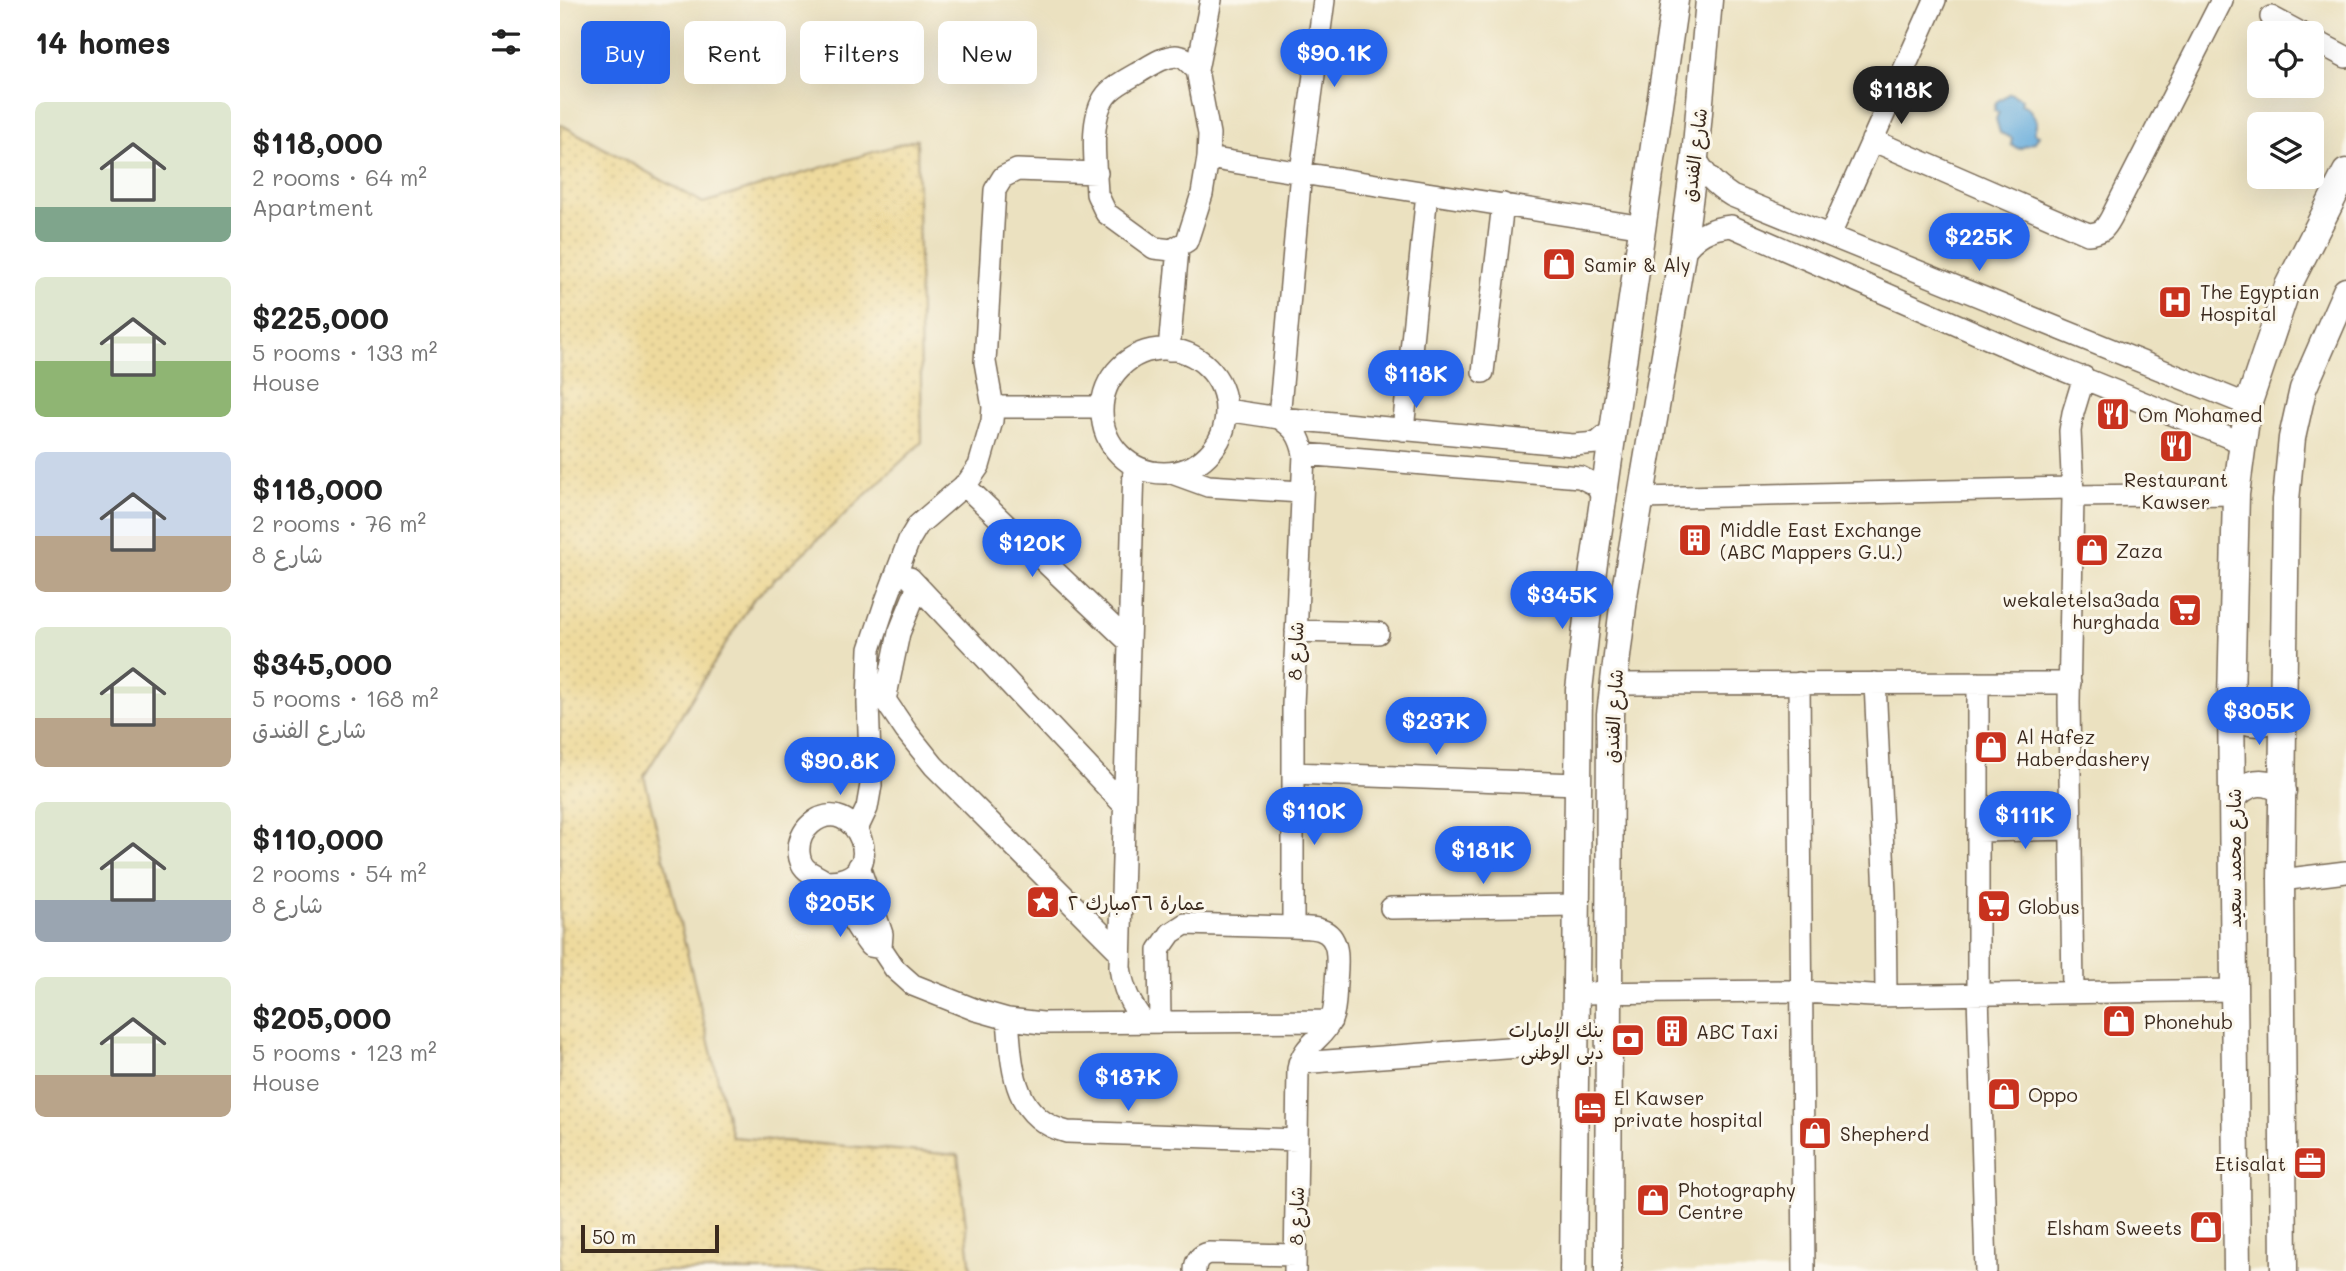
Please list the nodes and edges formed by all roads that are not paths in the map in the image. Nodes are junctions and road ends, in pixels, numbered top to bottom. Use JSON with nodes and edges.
{"nodes":[{"id":1,"x":1211,"y":0,"type":"edge"},
{"id":2,"x":1324,"y":0,"type":"edge"},
{"id":3,"x":1675,"y":0,"type":"edge"},
{"id":4,"x":1709,"y":0,"type":"edge"},
{"id":5,"x":1935,"y":0,"type":"edge"},
{"id":6,"x":2222,"y":0,"type":"edge"},
{"id":7,"x":2271,"y":17,"type":"dead end"},
{"id":8,"x":2278,"y":21,"type":"edge"},
{"id":9,"x":2324,"y":45,"type":"edge"},
{"id":10,"x":2346,"y":57,"type":"edge"},
{"id":11,"x":1197,"y":70,"type":"junction"},
{"id":12,"x":1872,"y":140,"type":"junction"},
{"id":13,"x":1695,"y":157,"type":"junction"},
{"id":14,"x":1208,"y":158,"type":"junction"},
{"id":15,"x":1301,"y":172,"type":"junction"},
{"id":16,"x":2346,"y":172,"type":"edge"},
{"id":17,"x":1097,"y":173,"type":"junction"},
{"id":18,"x":1427,"y":193,"type":"junction"},
{"id":19,"x":1503,"y":204,"type":"junction"},
{"id":20,"x":1644,"y":227,"type":"junction"},
{"id":21,"x":1830,"y":235,"type":"junction"},
{"id":22,"x":1178,"y":248,"type":"junction"},
{"id":23,"x":1682,"y":254,"type":"junction"},
{"id":24,"x":2346,"y":291,"type":"edge"},
{"id":25,"x":1169,"y":350,"type":"junction"},
{"id":26,"x":1483,"y":372,"type":"dead end"},
{"id":27,"x":2084,"y":377,"type":"junction"},
{"id":28,"x":2248,"y":405,"type":"junction"},
{"id":29,"x":992,"y":407,"type":"junction"},
{"id":30,"x":1101,"y":407,"type":"junction"},
{"id":31,"x":1226,"y":410,"type":"junction"},
{"id":32,"x":1279,"y":418,"type":"junction"},
{"id":33,"x":1614,"y":428,"type":"junction"},
{"id":34,"x":1403,"y":430,"type":"junction"},
{"id":35,"x":2243,"y":443,"type":"junction"},
{"id":36,"x":1304,"y":454,"type":"junction"},
{"id":37,"x":1134,"y":466,"type":"junction"},
{"id":38,"x":1172,"y":473,"type":"junction"},
{"id":39,"x":964,"y":485,"type":"junction"},
{"id":40,"x":1301,"y":492,"type":"junction"},
{"id":41,"x":2073,"y":492,"type":"junction"},
{"id":42,"x":2236,"y":494,"type":"junction"},
{"id":43,"x":1642,"y":498,"type":"junction"},
{"id":44,"x":1604,"y":500,"type":"junction"},
{"id":45,"x":899,"y":566,"type":"junction"},
{"id":46,"x":1591,"y":584,"type":"junction"},
{"id":47,"x":918,"y":586,"type":"junction"},
{"id":48,"x":1625,"y":590,"type":"junction"},
{"id":49,"x":1296,"y":631,"type":"junction"},
{"id":50,"x":1378,"y":633,"type":"dead end"},
{"id":51,"x":1129,"y":642,"type":"junction"},
{"id":52,"x":1799,"y":683,"type":"junction"},
{"id":53,"x":1875,"y":683,"type":"junction"},
{"id":54,"x":1978,"y":683,"type":"junction"},
{"id":55,"x":2070,"y":683,"type":"junction"},
{"id":56,"x":1613,"y":684,"type":"junction"},
{"id":57,"x":2284,"y":708,"type":"junction"},
{"id":58,"x":2231,"y":710,"type":"junction"},
{"id":59,"x":1293,"y":772,"type":"junction"},
{"id":60,"x":1577,"y":784,"type":"junction"},
{"id":61,"x":2283,"y":791,"type":"junction"},
{"id":62,"x":2232,"y":799,"type":"junction"},
{"id":63,"x":1124,"y":805,"type":"junction"},
{"id":64,"x":857,"y":829,"type":"junction"},
{"id":65,"x":2071,"y":829,"type":"junction"},
{"id":66,"x":1978,"y":831,"type":"junction"},
{"id":67,"x":859,"y":866,"type":"junction"},
{"id":68,"x":2346,"y":872,"type":"edge"},
{"id":69,"x":2281,"y":880,"type":"junction"},
{"id":70,"x":825,"y":881,"type":"junction"},
{"id":71,"x":1575,"y":905,"type":"junction"},
{"id":72,"x":1391,"y":908,"type":"dead end"},
{"id":73,"x":1293,"y":927,"type":"junction"},
{"id":74,"x":881,"y":948,"type":"junction"},
{"id":75,"x":1120,"y":952,"type":"junction"},
{"id":76,"x":2234,"y":990,"type":"junction"},
{"id":77,"x":2073,"y":991,"type":"junction"},
{"id":78,"x":1803,"y":992,"type":"junction"},
{"id":79,"x":1575,"y":993,"type":"junction"},
{"id":80,"x":1978,"y":993,"type":"junction"},
{"id":81,"x":1609,"y":994,"type":"junction"},
{"id":82,"x":1886,"y":995,"type":"junction"},
{"id":83,"x":1008,"y":1019,"type":"junction"},
{"id":84,"x":1331,"y":1021,"type":"junction"},
{"id":85,"x":1152,"y":1022,"type":"junction"},
{"id":86,"x":1574,"y":1043,"type":"junction"},
{"id":87,"x":1299,"y":1063,"type":"junction"},
{"id":88,"x":1297,"y":1140,"type":"junction"},
{"id":89,"x":1295,"y":1263,"type":"edge"},
{"id":90,"x":1568,"y":1265,"type":"edge"},
{"id":91,"x":1195,"y":1271,"type":"edge"},
{"id":92,"x":1608,"y":1271,"type":"edge"},
{"id":93,"x":1804,"y":1271,"type":"edge"},
{"id":94,"x":1986,"y":1271,"type":"edge"},
{"id":95,"x":2237,"y":1271,"type":"edge"},
{"id":96,"x":2284,"y":1271,"type":"edge"}],
"edges":[{"from":1,"to":11,"type":"street"},
{"from":2,"to":15,"type":"street"},
{"from":3,"to":20,"type":"street","name":"شارع الفندق"},
{"from":4,"to":13,"type":"street","name":"شارع الفندق"},
{"from":5,"to":12,"type":"street"},
{"from":6,"to":12,"type":"street"},
{"from":7,"to":8,"type":"street"},
{"from":9,"to":10,"type":"street"},
{"from":11,"to":14,"type":"street"},
{"from":11,"to":17,"type":"street"},
{"from":12,"to":21,"type":"street"},
{"from":13,"to":21,"type":"street"},
{"from":13,"to":23,"type":"street","name":"شارع الفندق"},
{"from":14,"to":15,"type":"street"},
{"from":14,"to":22,"type":"street"},
{"from":15,"to":18,"type":"street"},
{"from":15,"to":32,"type":"street"},
{"from":16,"to":28,"type":"street","name":"شارع محمد سعيد"},
{"from":17,"to":22,"type":"street"},
{"from":17,"to":29,"type":"street"},
{"from":18,"to":19,"type":"street"},
{"from":18,"to":34,"type":"street"},
{"from":19,"to":20,"type":"street"},
{"from":19,"to":26,"type":"street"},
{"from":20,"to":33,"type":"street","name":"شارع الفندق"},
{"from":21,"to":28,"type":"street"},
{"from":22,"to":25,"type":"street"},
{"from":23,"to":27,"type":"street"},
{"from":23,"to":43,"type":"street","name":"شارع الفندق"},
{"from":24,"to":57,"type":"street"},
{"from":25,"to":30,"type":"street"},
{"from":25,"to":31,"type":"street"},
{"from":27,"to":35,"type":"street"},
{"from":27,"to":41,"type":"street"},
{"from":28,"to":35,"type":"street","name":"شارع محمد سعيد"},
{"from":29,"to":30,"type":"street"},
{"from":29,"to":39,"type":"street"},
{"from":30,"to":37,"type":"street"},
{"from":31,"to":32,"type":"street"},
{"from":31,"to":38,"type":"street"},
{"from":32,"to":34,"type":"street"},
{"from":32,"to":36,"type":"street"},
{"from":33,"to":34,"type":"street"},
{"from":33,"to":44,"type":"street","name":"شارع الفندق"},
{"from":35,"to":42,"type":"street","name":"شارع محمد سعيد"},
{"from":36,"to":40,"type":"street","name":"شارع 8"},
{"from":36,"to":44,"type":"street"},
{"from":37,"to":38,"type":"street"},
{"from":37,"to":51,"type":"street"},
{"from":38,"to":40,"type":"street"},
{"from":39,"to":45,"type":"street"},
{"from":39,"to":51,"type":"street"},
{"from":40,"to":49,"type":"street","name":"شارع 8"},
{"from":41,"to":42,"type":"street"},
{"from":41,"to":43,"type":"street"},
{"from":41,"to":55,"type":"street"},
{"from":42,"to":58,"type":"street","name":"شارع محمد سعيد"},
{"from":43,"to":48,"type":"street","name":"شارع الفندق"},
{"from":44,"to":46,"type":"street","name":"شارع الفندق"},
{"from":45,"to":47,"type":"street"},
{"from":45,"to":64,"type":"street"},
{"from":46,"to":48,"type":"street"},
{"from":46,"to":60,"type":"street","name":"شارع الفندق"},
{"from":47,"to":63,"type":"street"},
{"from":47,"to":75,"type":"street"},
{"from":48,"to":56,"type":"street","name":"شارع الفندق"},
{"from":49,"to":50,"type":"street"},
{"from":49,"to":59,"type":"street","name":"شارع 8"},
{"from":51,"to":63,"type":"street"},
{"from":52,"to":53,"type":"street"},
{"from":52,"to":56,"type":"street"},
{"from":52,"to":78,"type":"street"},
{"from":53,"to":54,"type":"street"},
{"from":53,"to":82,"type":"street"},
{"from":54,"to":55,"type":"street"},
{"from":54,"to":66,"type":"street"},
{"from":55,"to":65,"type":"street"},
{"from":56,"to":81,"type":"street","name":"شارع الفندق"},
{"from":57,"to":58,"type":"street"},
{"from":57,"to":61,"type":"street"},
{"from":58,"to":62,"type":"street","name":"شارع محمد سعيد"},
{"from":59,"to":60,"type":"street"},
{"from":59,"to":73,"type":"street","name":"شارع 8"},
{"from":60,"to":71,"type":"street","name":"شارع الفندق"},
{"from":61,"to":62,"type":"street"},
{"from":61,"to":69,"type":"street"},
{"from":62,"to":76,"type":"street","name":"شارع محمد سعيد"},
{"from":63,"to":75,"type":"street"},
{"from":64,"to":67,"type":"street"},
{"from":64,"to":70,"type":"street"},
{"from":65,"to":66,"type":"street"},
{"from":65,"to":77,"type":"street"},
{"from":66,"to":80,"type":"street"},
{"from":67,"to":70,"type":"street"},
{"from":67,"to":74,"type":"street"},
{"from":68,"to":69,"type":"street"},
{"from":69,"to":96,"type":"street"},
{"from":70,"to":74,"type":"street"},
{"from":71,"to":72,"type":"street"},
{"from":71,"to":79,"type":"street","name":"شارع الفندق"},
{"from":73,"to":84,"type":"street"},
{"from":73,"to":85,"type":"street"},
{"from":74,"to":83,"type":"street"},
{"from":75,"to":85,"type":"street"},
{"from":76,"to":77,"type":"street"},
{"from":76,"to":95,"type":"street","name":"شارع محمد سعيد"},
{"from":77,"to":80,"type":"street"},
{"from":78,"to":81,"type":"street"},
{"from":78,"to":82,"type":"street"},
{"from":78,"to":93,"type":"street"},
{"from":79,"to":81,"type":"street"},
{"from":79,"to":86,"type":"street","name":"شارع الفندق"},
{"from":80,"to":82,"type":"street"},
{"from":80,"to":94,"type":"street"},
{"from":81,"to":92,"type":"street","name":"شارع الفندق"},
{"from":83,"to":85,"type":"street"},
{"from":83,"to":88,"type":"street"},
{"from":84,"to":85,"type":"street"},
{"from":84,"to":87,"type":"street"},
{"from":86,"to":87,"type":"street"},
{"from":86,"to":90,"type":"street","name":"شارع الفندق"},
{"from":87,"to":88,"type":"street","name":"شارع 8"},
{"from":88,"to":89,"type":"street","name":"شارع 8"},
{"from":89,"to":91,"type":"street"}]}
